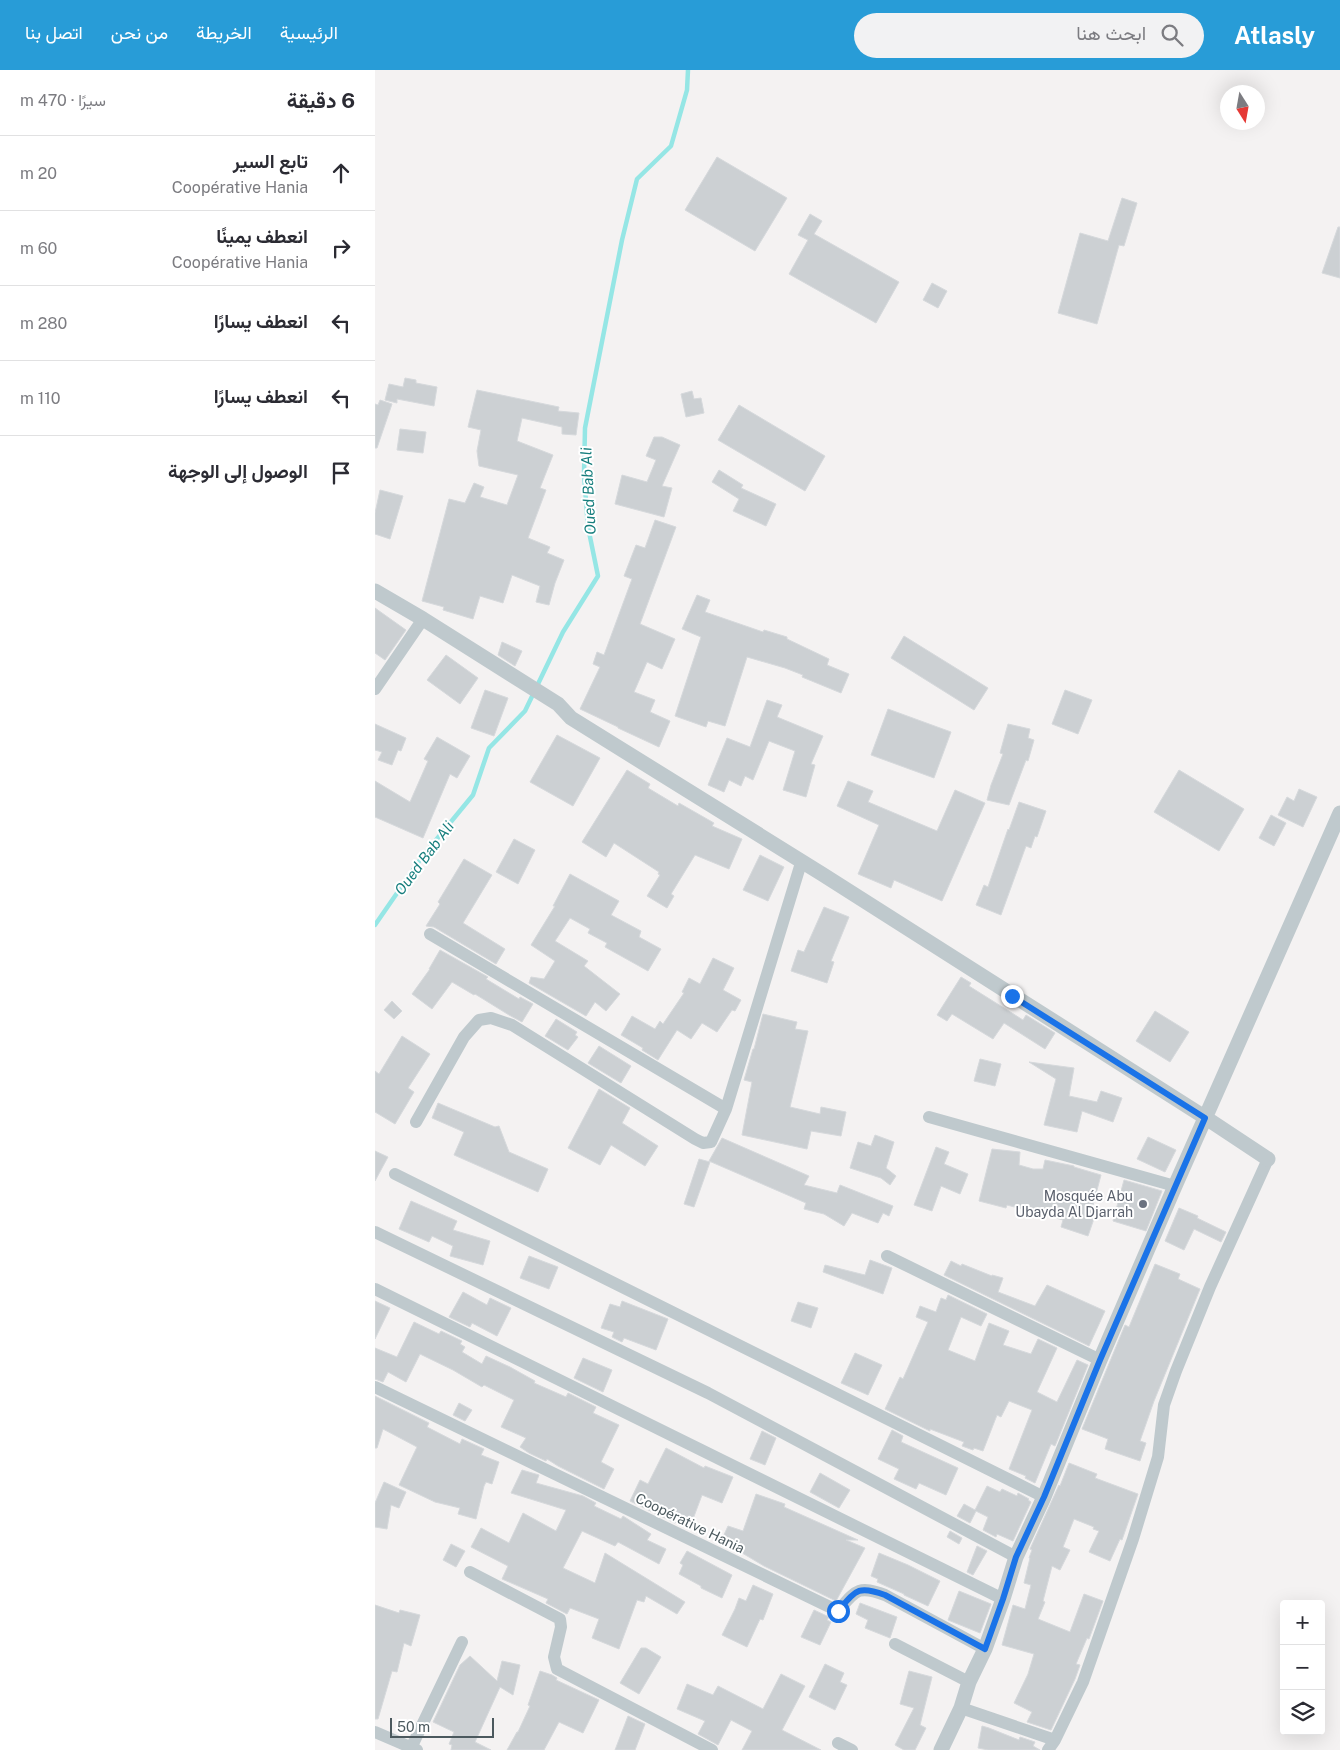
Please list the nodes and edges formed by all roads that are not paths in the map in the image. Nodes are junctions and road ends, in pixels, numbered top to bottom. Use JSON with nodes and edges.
{"nodes":[{"id":1,"x":376,"y":595,"type":"edge"},
{"id":2,"x":423,"y":619,"type":"junction"},
{"id":3,"x":375,"y":689,"type":"edge"},
{"id":4,"x":1340,"y":813,"type":"edge"},
{"id":5,"x":801,"y":863,"type":"junction"},
{"id":6,"x":430,"y":934,"type":"dead end"},
{"id":7,"x":726,"y":1109,"type":"junction"},
{"id":8,"x":929,"y":1117,"type":"dead end"},
{"id":9,"x":1205,"y":1118,"type":"junction"},
{"id":10,"x":416,"y":1122,"type":"dead end"},
{"id":11,"x":1268,"y":1159,"type":"joint"},
{"id":12,"x":395,"y":1174,"type":"dead end"},
{"id":13,"x":1175,"y":1186,"type":"junction"},
{"id":14,"x":375,"y":1232,"type":"edge"},
{"id":15,"x":887,"y":1256,"type":"dead end"},
{"id":16,"x":375,"y":1288,"type":"edge"},
{"id":17,"x":1100,"y":1360,"type":"junction"},
{"id":18,"x":375,"y":1387,"type":"edge"},
{"id":19,"x":1044,"y":1497,"type":"junction"},
{"id":20,"x":1016,"y":1557,"type":"junction"},
{"id":21,"x":470,"y":1572,"type":"dead end"},
{"id":22,"x":1003,"y":1599,"type":"junction"},
{"id":23,"x":462,"y":1642,"type":"dead end"},
{"id":24,"x":895,"y":1644,"type":"dead end"},
{"id":25,"x":985,"y":1649,"type":"junction"},
{"id":26,"x":969,"y":1682,"type":"junction"},
{"id":27,"x":961,"y":1708,"type":"junction"},
{"id":28,"x":375,"y":1732,"type":"edge"},
{"id":29,"x":839,"y":1743,"type":"dead end"},
{"id":30,"x":1051,"y":1745,"type":"edge"},
{"id":31,"x":414,"y":1749,"type":"edge"},
{"id":32,"x":713,"y":1750,"type":"edge"},
{"id":33,"x":852,"y":1750,"type":"edge"},
{"id":34,"x":941,"y":1750,"type":"edge"}],
"edges":[{"from":1,"to":2,"type":"street"},
{"from":2,"to":3,"type":"street"},
{"from":2,"to":5,"type":"street"},
{"from":4,"to":9,"type":"street"},
{"from":5,"to":7,"type":"street"},
{"from":5,"to":9,"type":"street"},
{"from":6,"to":7,"type":"street"},
{"from":7,"to":10,"type":"street"},
{"from":8,"to":13,"type":"street"},
{"from":9,"to":11,"type":"street"},
{"from":9,"to":13,"type":"street"},
{"from":11,"to":30,"type":"street"},
{"from":12,"to":19,"type":"street"},
{"from":13,"to":17,"type":"street"},
{"from":14,"to":20,"type":"street"},
{"from":15,"to":17,"type":"street"},
{"from":16,"to":22,"type":"street"},
{"from":17,"to":19,"type":"street"},
{"from":18,"to":25,"type":"street","name":"Coopérative Hania"},
{"from":19,"to":20,"type":"street"},
{"from":20,"to":22,"type":"street"},
{"from":21,"to":32,"type":"street"},
{"from":22,"to":25,"type":"street"},
{"from":23,"to":31,"type":"street"},
{"from":24,"to":26,"type":"street"},
{"from":25,"to":26,"type":"street"},
{"from":26,"to":27,"type":"street"},
{"from":27,"to":30,"type":"street"},
{"from":27,"to":34,"type":"street"},
{"from":28,"to":31,"type":"street"},
{"from":29,"to":33,"type":"street"}]}
